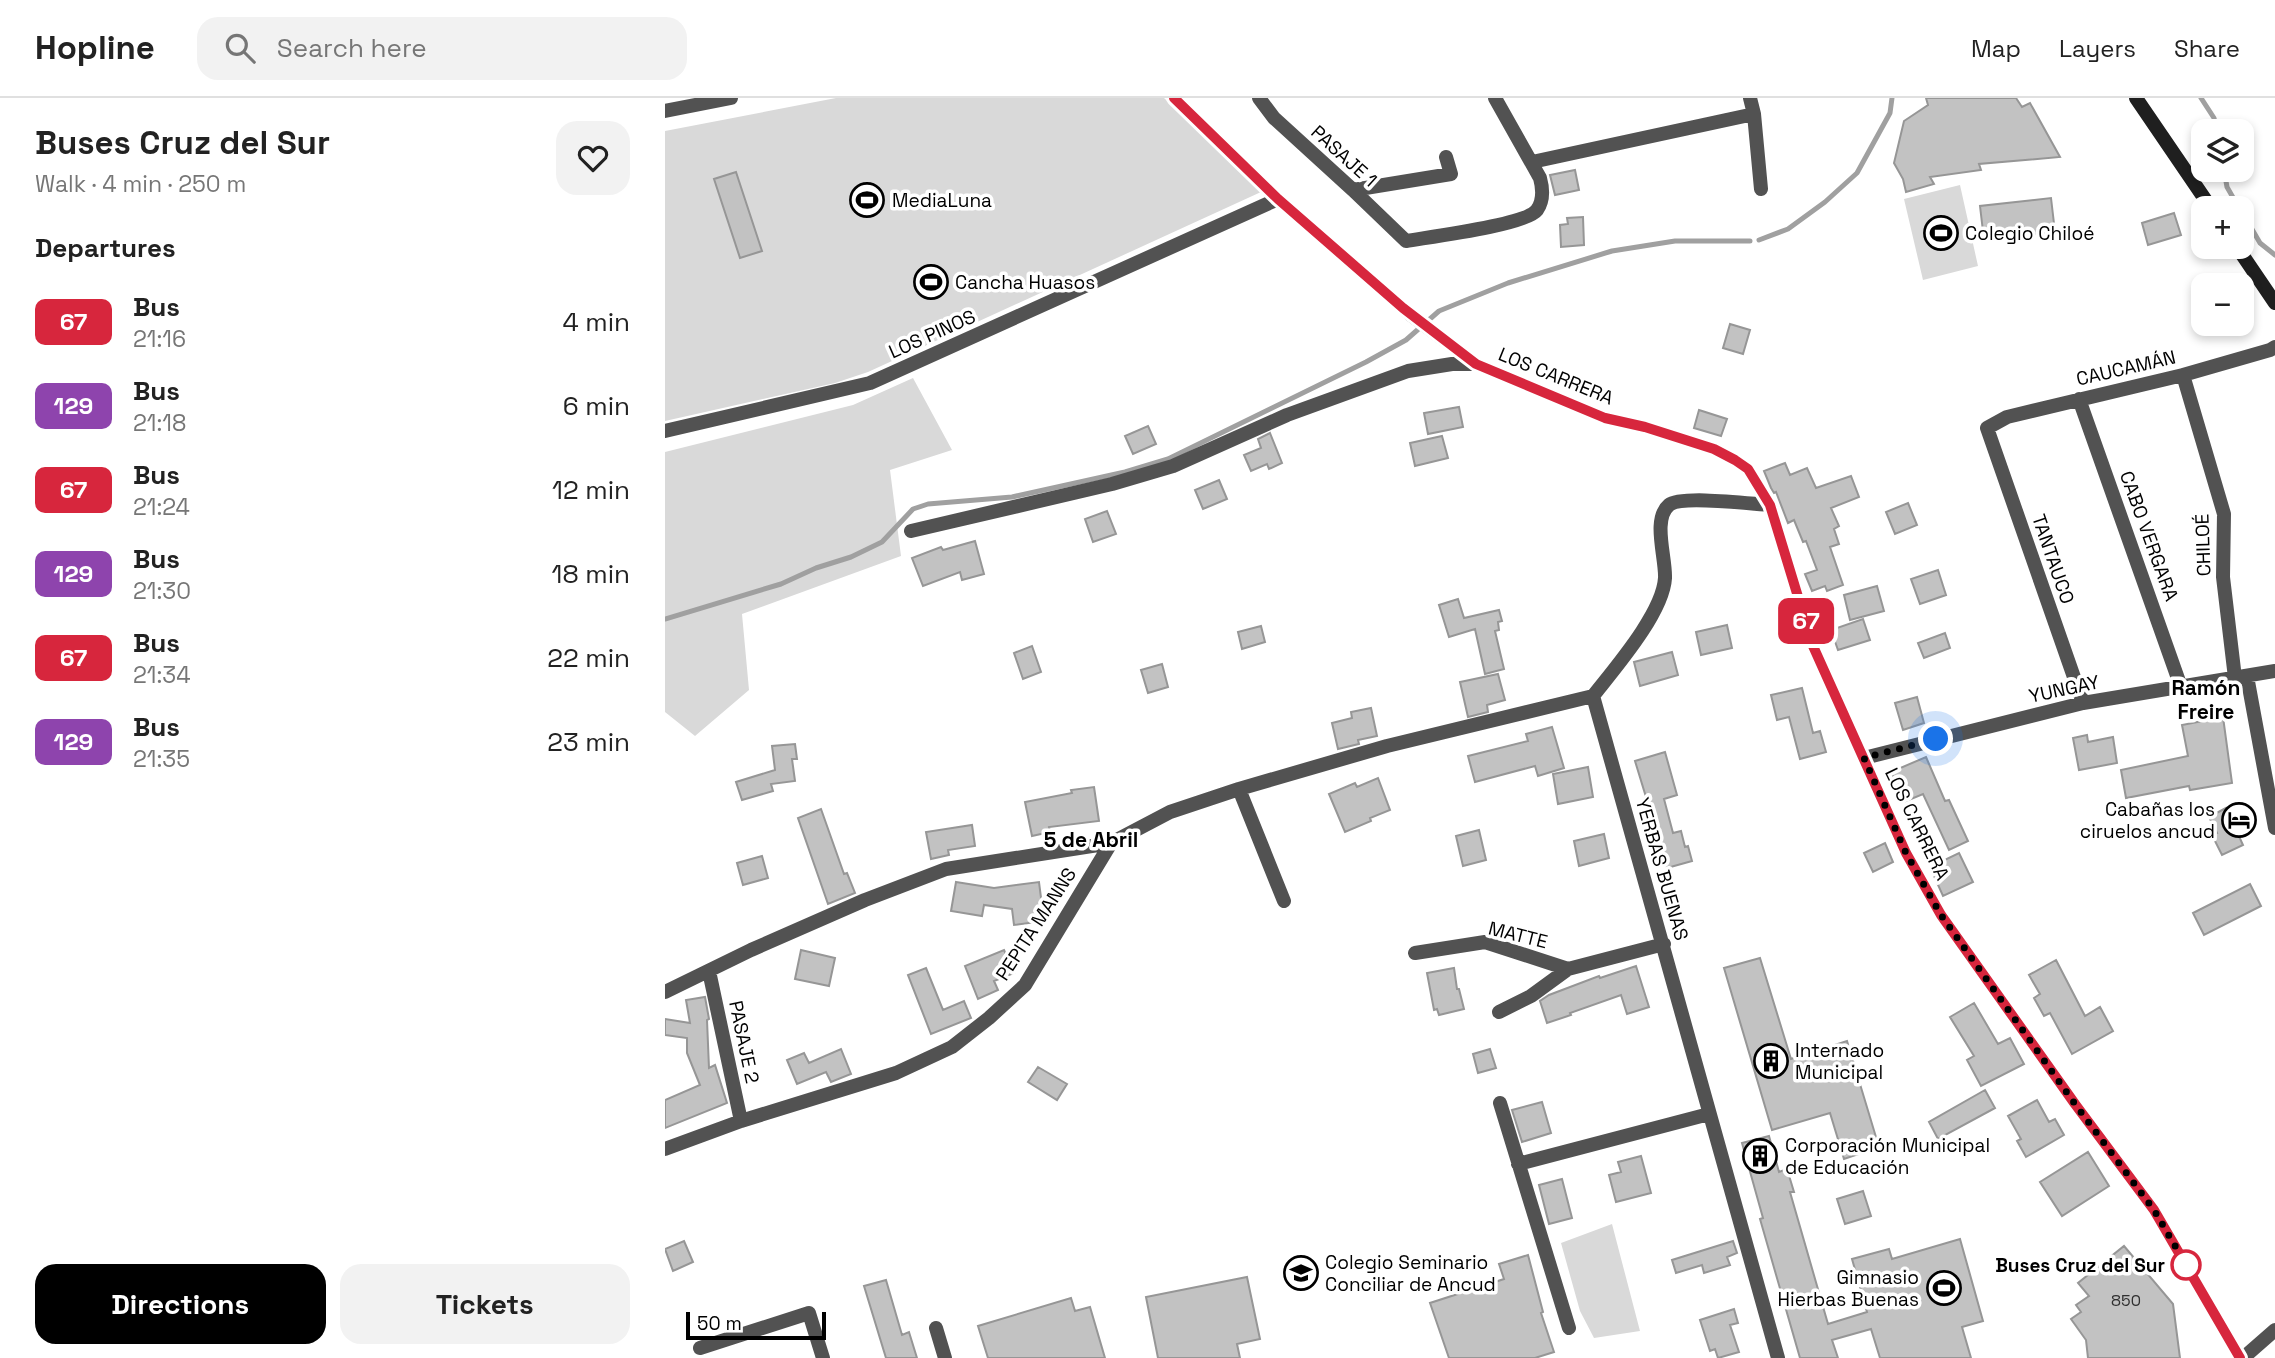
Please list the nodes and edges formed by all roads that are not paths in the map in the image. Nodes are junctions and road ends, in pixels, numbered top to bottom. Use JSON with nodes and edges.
{"nodes":[{"id":1,"x":731,"y":98,"type":"edge"},
{"id":2,"x":1174,"y":98,"type":"edge"},
{"id":3,"x":1259,"y":98,"type":"edge"},
{"id":4,"x":1495,"y":98,"type":"edge"},
{"id":5,"x":1751,"y":98,"type":"edge"},
{"id":6,"x":2136,"y":98,"type":"edge"},
{"id":7,"x":665,"y":111,"type":"edge"},
{"id":8,"x":1754,"y":114,"type":"junction"},
{"id":9,"x":1446,"y":157,"type":"dead end"},
{"id":10,"x":1532,"y":162,"type":"junction"},
{"id":11,"x":1761,"y":189,"type":"dead end"},
{"id":12,"x":1353,"y":190,"type":"junction"},
{"id":13,"x":2203,"y":196,"type":"edge"},
{"id":14,"x":1278,"y":199,"type":"junction"},
{"id":15,"x":2245,"y":259,"type":"edge"},
{"id":16,"x":2275,"y":303,"type":"edge"},
{"id":17,"x":2275,"y":347,"type":"edge"},
{"id":18,"x":1476,"y":364,"type":"junction"},
{"id":19,"x":2183,"y":375,"type":"junction"},
{"id":20,"x":2080,"y":399,"type":"junction"},
{"id":21,"x":1987,"y":428,"type":"joint"},
{"id":22,"x":665,"y":431,"type":"edge"},
{"id":23,"x":1770,"y":505,"type":"junction"},
{"id":24,"x":911,"y":531,"type":"dead end"},
{"id":25,"x":2275,"y":671,"type":"edge"},
{"id":26,"x":2241,"y":677,"type":"junction"},
{"id":27,"x":2181,"y":687,"type":"junction"},
{"id":28,"x":1593,"y":696,"type":"junction"},
{"id":29,"x":2083,"y":703,"type":"junction"},
{"id":30,"x":1864,"y":758,"type":"junction"},
{"id":31,"x":1238,"y":789,"type":"junction"},
{"id":32,"x":2275,"y":828,"type":"edge"},
{"id":33,"x":1111,"y":843,"type":"junction"},
{"id":34,"x":1284,"y":901,"type":"dead end"},
{"id":35,"x":1664,"y":944,"type":"junction"},
{"id":36,"x":1415,"y":953,"type":"dead end"},
{"id":37,"x":1568,"y":969,"type":"junction"},
{"id":38,"x":709,"y":971,"type":"junction"},
{"id":39,"x":665,"y":992,"type":"edge"},
{"id":40,"x":1499,"y":1012,"type":"dead end"},
{"id":41,"x":1500,"y":1103,"type":"dead end"},
{"id":42,"x":1709,"y":1114,"type":"junction"},
{"id":43,"x":741,"y":1121,"type":"junction"},
{"id":44,"x":665,"y":1149,"type":"edge"},
{"id":45,"x":1518,"y":1164,"type":"junction"},
{"id":46,"x":936,"y":1328,"type":"dead end"},
{"id":47,"x":1569,"y":1328,"type":"dead end"},
{"id":48,"x":2275,"y":1330,"type":"edge"},
{"id":49,"x":700,"y":1348,"type":"dead end"},
{"id":50,"x":823,"y":1358,"type":"edge"},
{"id":51,"x":945,"y":1358,"type":"edge"},
{"id":52,"x":1778,"y":1358,"type":"edge"},
{"id":53,"x":2241,"y":1358,"type":"edge"}],
"edges":[{"from":1,"to":7,"type":"street"},
{"from":2,"to":14,"type":"street","name":"LOS CARRERA"},
{"from":3,"to":12,"type":"street","name":"PASAJE 1"},
{"from":4,"to":10,"type":"street"},
{"from":5,"to":8,"type":"street"},
{"from":6,"to":13,"type":"street"},
{"from":8,"to":10,"type":"street"},
{"from":8,"to":11,"type":"street"},
{"from":9,"to":12,"type":"street"},
{"from":10,"to":12,"type":"street","name":"PASAJE 1"},
{"from":14,"to":18,"type":"street","name":"LOS CARRERA"},
{"from":14,"to":22,"type":"street","name":"LOS PINOS"},
{"from":15,"to":16,"type":"street"},
{"from":17,"to":19,"type":"street","name":"CAUCAMÁN"},
{"from":18,"to":23,"type":"street","name":"LOS CARRERA"},
{"from":18,"to":24,"type":"street"},
{"from":19,"to":20,"type":"street","name":"CAUCAMÁN"},
{"from":19,"to":26,"type":"street","name":"CHILOÉ"},
{"from":20,"to":21,"type":"street","name":"CAUCAMÁN"},
{"from":20,"to":27,"type":"street","name":"CABO VERGARA"},
{"from":21,"to":29,"type":"street","name":"TANTAUCO"},
{"from":23,"to":28,"type":"street"},
{"from":23,"to":30,"type":"street","name":"LOS CARRERA"},
{"from":25,"to":26,"type":"street","name":"YUNGAY"},
{"from":26,"to":27,"type":"street","name":"YUNGAY"},
{"from":26,"to":32,"type":"street","name":"CHILOÉ"},
{"from":27,"to":29,"type":"street","name":"YUNGAY"},
{"from":28,"to":31,"type":"street"},
{"from":28,"to":35,"type":"street","name":"YERBAS BUENAS"},
{"from":29,"to":30,"type":"street","name":"YUNGAY"},
{"from":30,"to":53,"type":"street","name":"LOS CARRERA"},
{"from":31,"to":33,"type":"street"},
{"from":31,"to":34,"type":"street"},
{"from":33,"to":38,"type":"street"},
{"from":33,"to":43,"type":"street","name":"PEPITA MANNS"},
{"from":35,"to":37,"type":"street","name":"MATTE"},
{"from":35,"to":42,"type":"street","name":"YERBAS BUENAS"},
{"from":36,"to":37,"type":"street","name":"MATTE"},
{"from":37,"to":40,"type":"street","name":"MATTE"},
{"from":38,"to":39,"type":"street"},
{"from":38,"to":43,"type":"street","name":"PASAJE 2"},
{"from":41,"to":45,"type":"street"},
{"from":42,"to":45,"type":"street"},
{"from":42,"to":52,"type":"street","name":"YERBAS BUENAS"},
{"from":43,"to":44,"type":"street","name":"PEPITA MANNS"},
{"from":45,"to":47,"type":"street"},
{"from":46,"to":51,"type":"street"},
{"from":48,"to":53,"type":"street"},
{"from":49,"to":50,"type":"street"}]}
